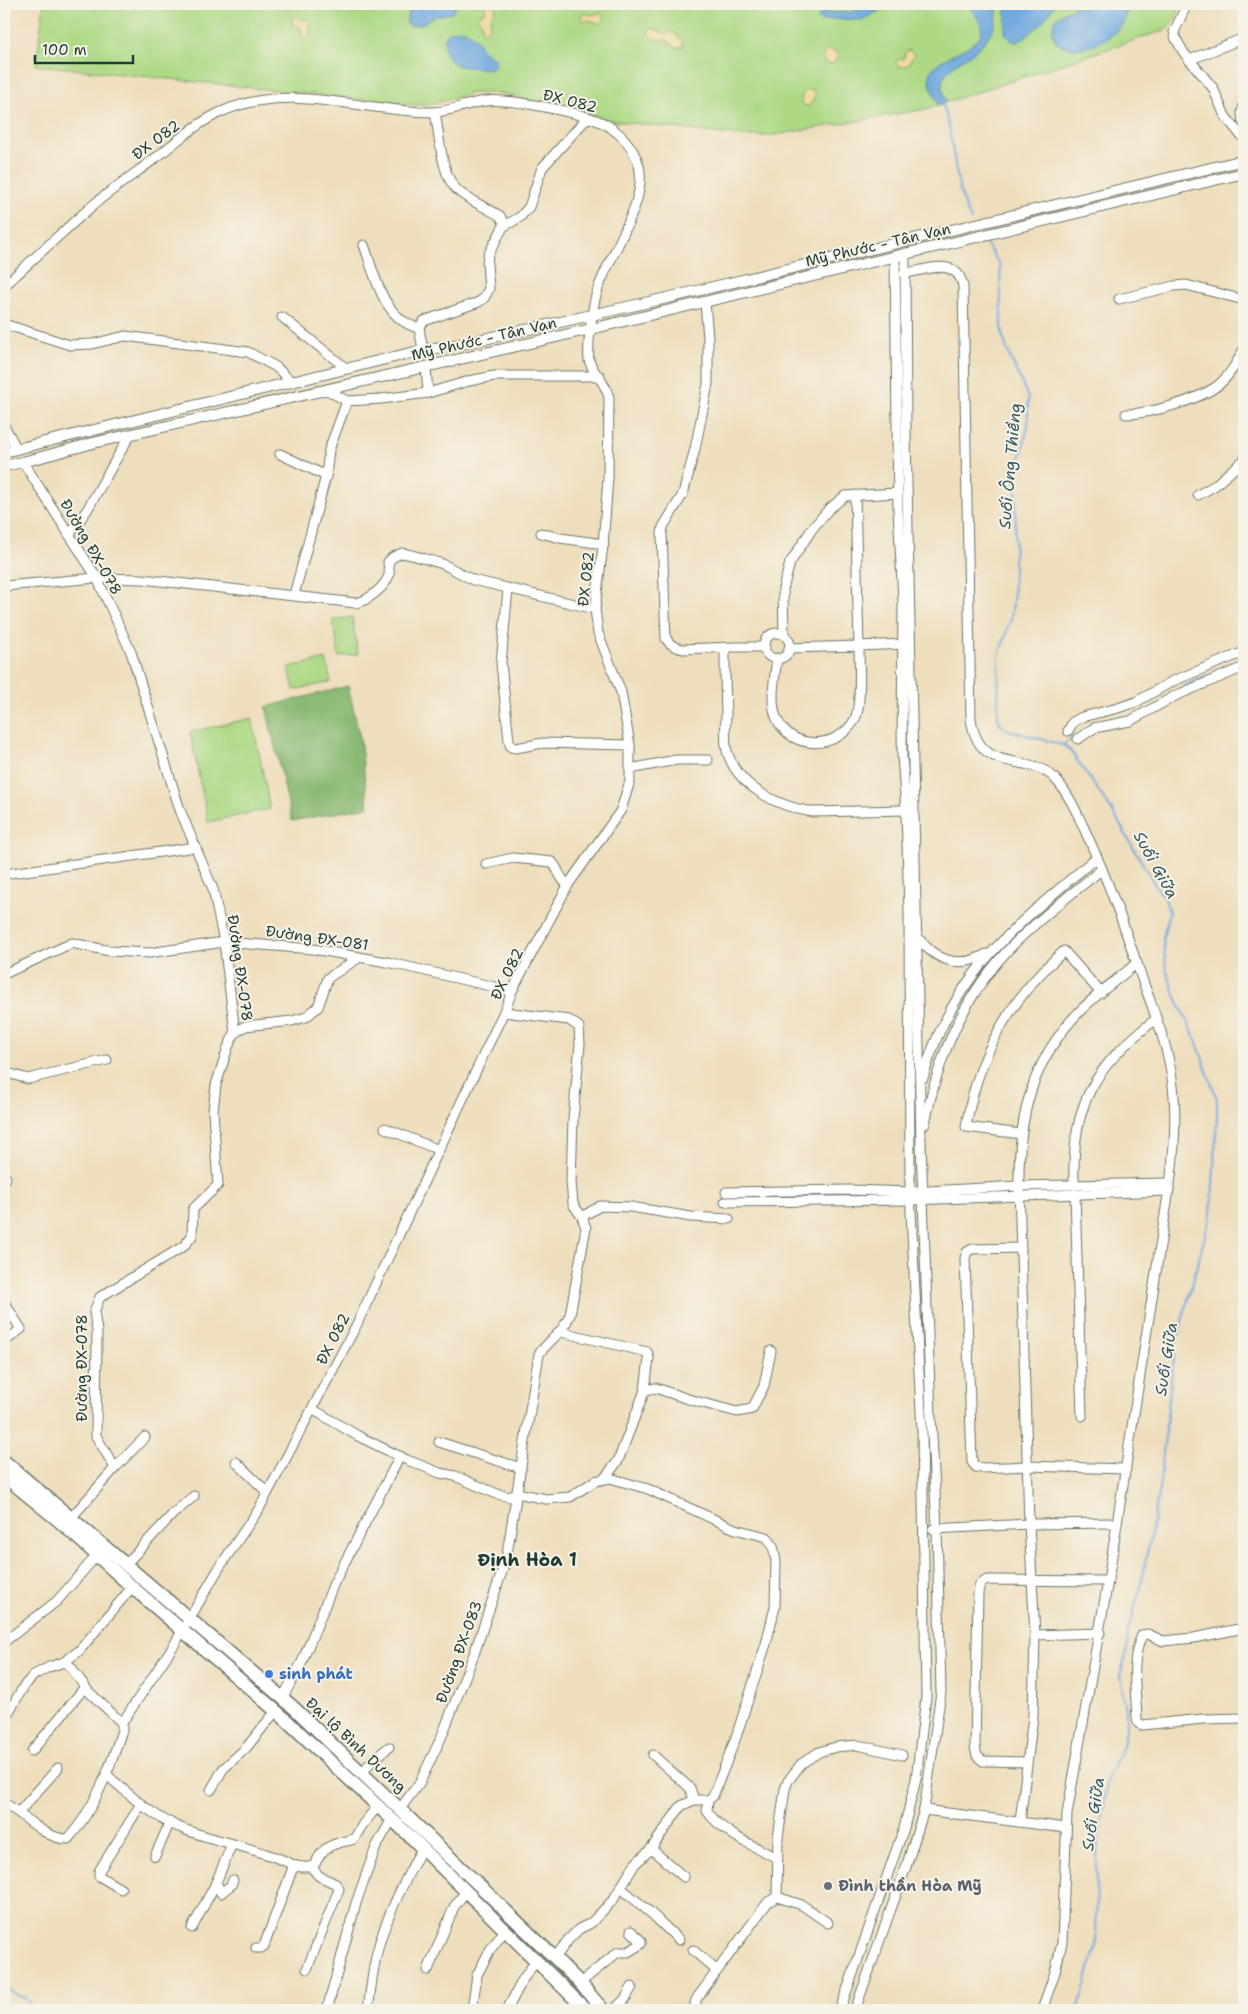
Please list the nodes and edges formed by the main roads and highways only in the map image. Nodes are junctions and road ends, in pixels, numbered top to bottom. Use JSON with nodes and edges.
{"nodes":[{"id":1,"x":1244,"y":160,"type":"edge"},
{"id":2,"x":1244,"y":172,"type":"edge"},
{"id":3,"x":4,"y":452,"type":"edge"},
{"id":4,"x":4,"y":466,"type":"edge"},
{"id":5,"x":4,"y":1462,"type":"edge"},
{"id":6,"x":4,"y":1476,"type":"edge"},
{"id":7,"x":186,"y":1625,"type":"junction"},
{"id":8,"x":586,"y":2010,"type":"edge"},
{"id":9,"x":603,"y":2010,"type":"edge"}],
"edges":[{"from":1,"to":3,"type":"main road","name":"Mỹ Phước - Tân Vạn"},
{"from":2,"to":4,"type":"main road","name":"Mỹ Phước - Tân Vạn"},
{"from":5,"to":7,"type":"highway","name":"Đại lộ Bình Dương"},
{"from":6,"to":7,"type":"highway","name":"Đại lộ Bình Dương"},
{"from":7,"to":8,"type":"highway","name":"Đại lộ Bình Dương"},
{"from":7,"to":9,"type":"highway","name":"Đại lộ Bình Dương"}]}
